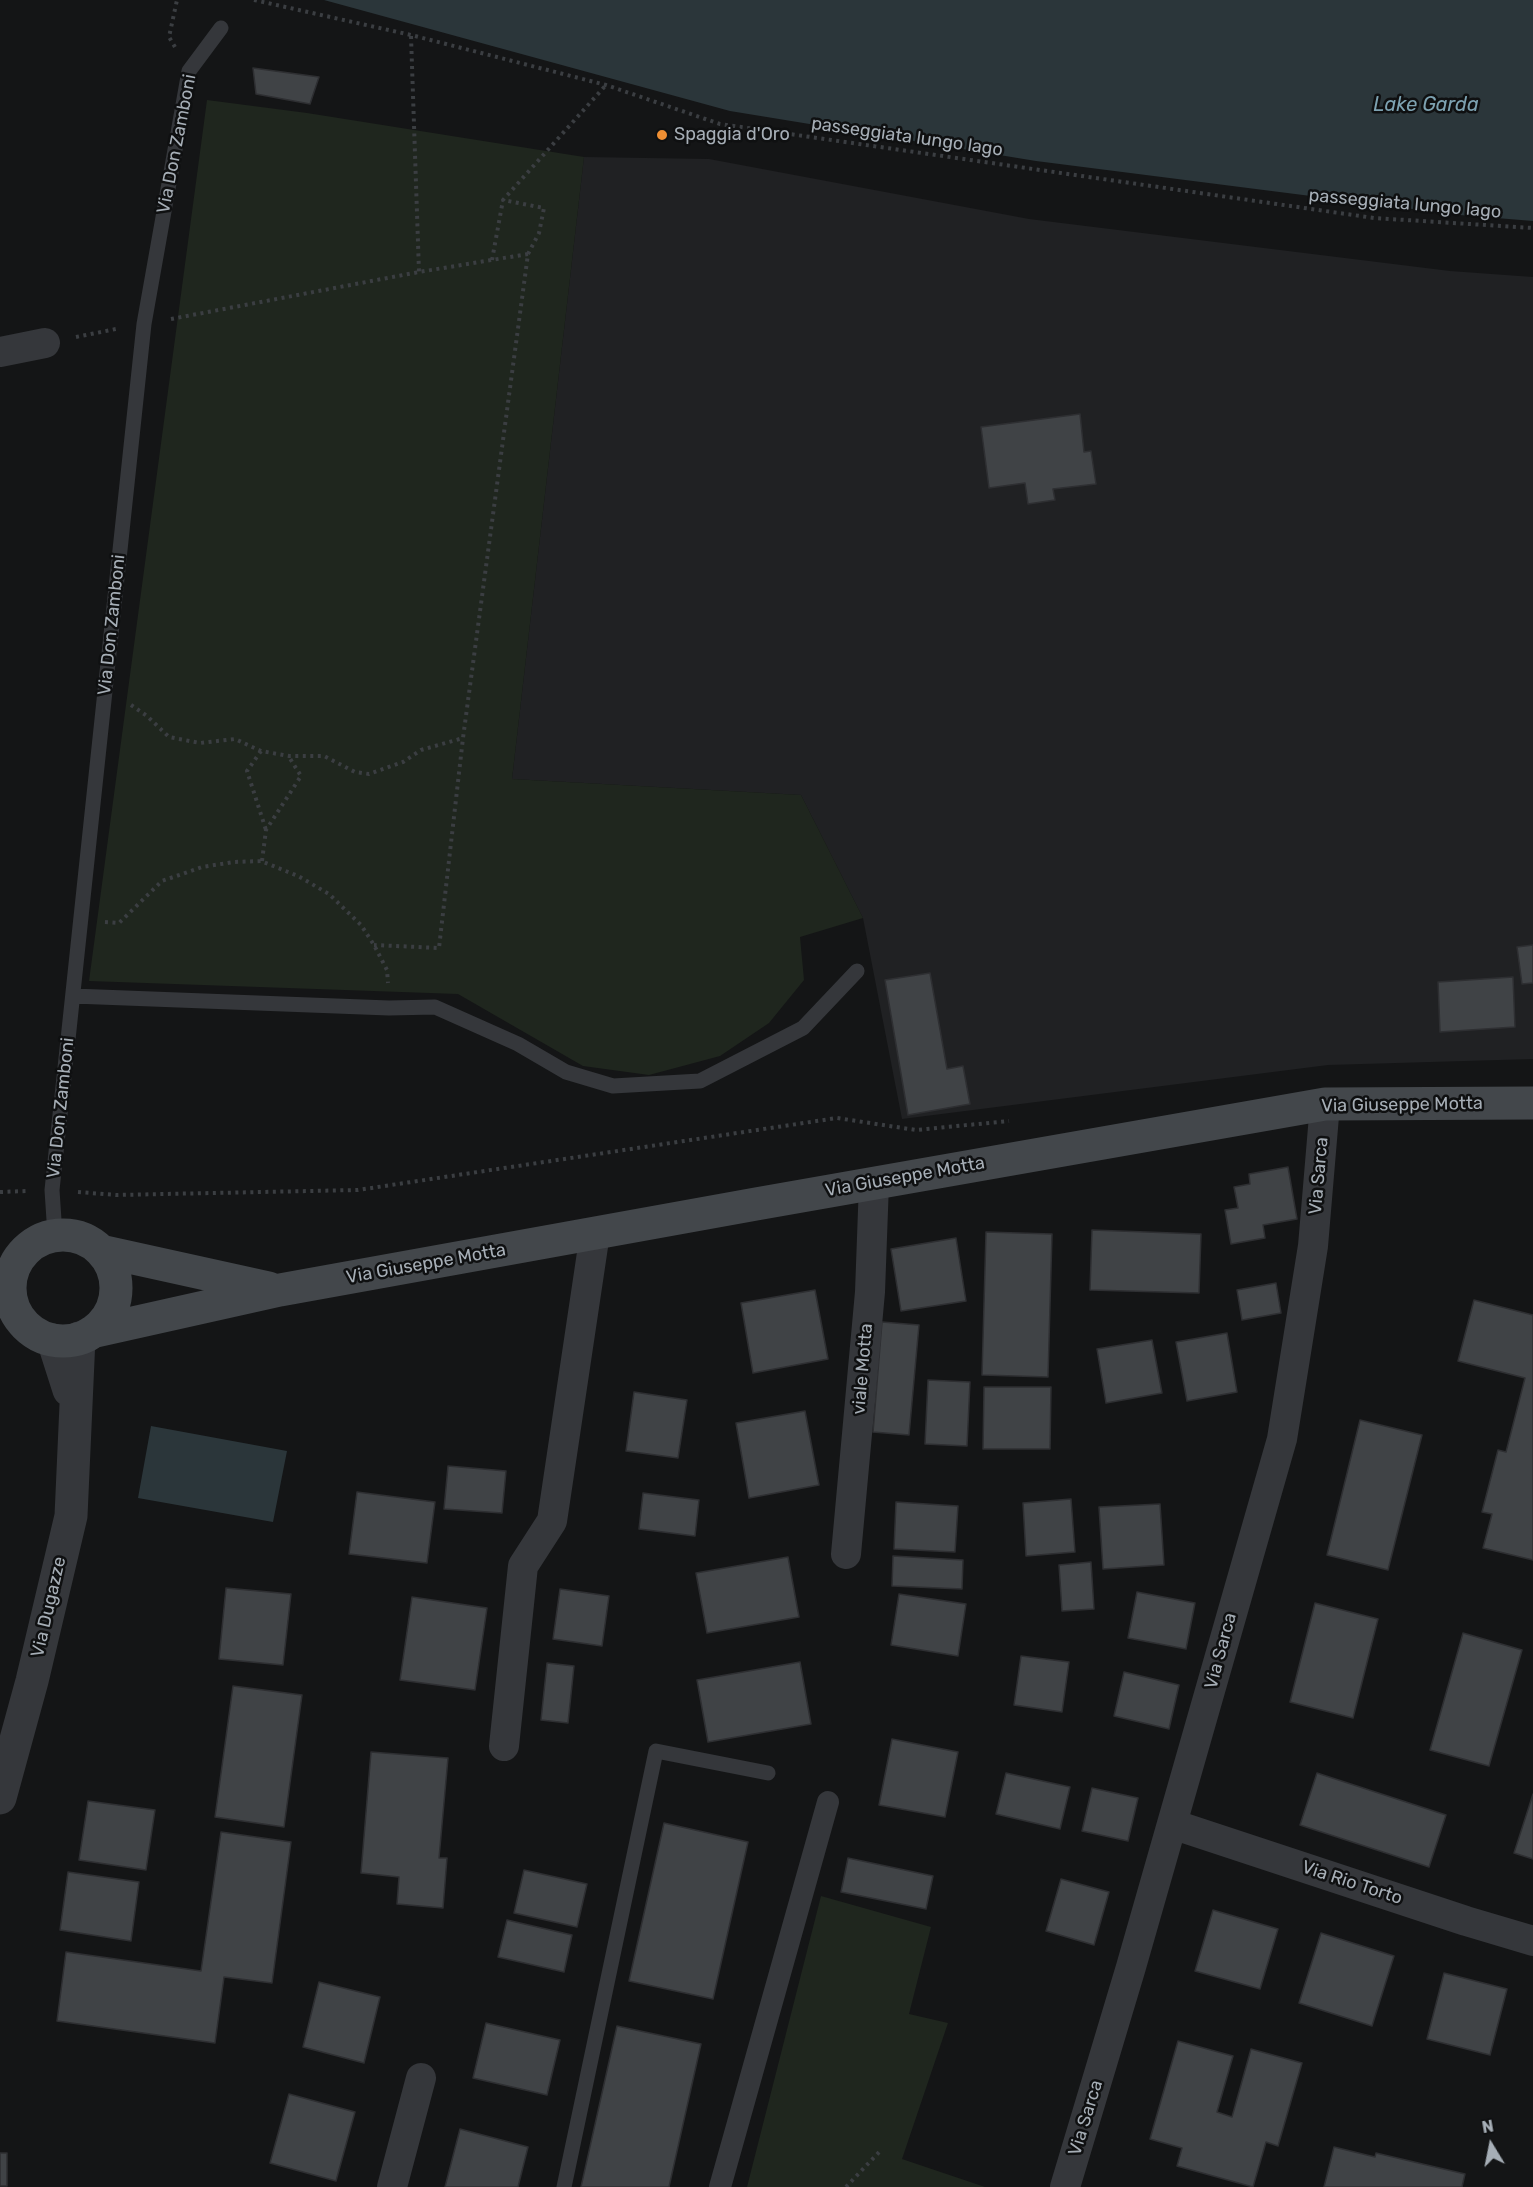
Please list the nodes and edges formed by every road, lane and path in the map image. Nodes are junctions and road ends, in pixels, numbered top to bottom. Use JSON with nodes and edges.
{"nodes":[{"id":1,"x":177,"y":0,"type":"edge"},
{"id":2,"x":254,"y":0,"type":"edge"},
{"id":3,"x":173,"y":24,"type":"dead end"},
{"id":4,"x":220,"y":28,"type":"dead end"},
{"id":5,"x":411,"y":35,"type":"junction"},
{"id":6,"x":606,"y":85,"type":"junction"},
{"id":7,"x":503,"y":200,"type":"junction"},
{"id":8,"x":1533,"y":228,"type":"edge"},
{"id":9,"x":528,"y":254,"type":"junction"},
{"id":10,"x":492,"y":260,"type":"junction"},
{"id":11,"x":419,"y":272,"type":"junction"},
{"id":12,"x":144,"y":324,"type":"junction"},
{"id":13,"x":45,"y":343,"type":"joint"},
{"id":14,"x":0,"y":352,"type":"edge"},
{"id":15,"x":105,"y":689,"type":"junction"},
{"id":16,"x":463,"y":738,"type":"junction"},
{"id":17,"x":261,"y":751,"type":"junction"},
{"id":18,"x":289,"y":756,"type":"junction"},
{"id":19,"x":266,"y":830,"type":"junction"},
{"id":20,"x":261,"y":861,"type":"junction"},
{"id":21,"x":81,"y":920,"type":"junction"},
{"id":22,"x":374,"y":945,"type":"junction"},
{"id":23,"x":857,"y":971,"type":"dead end"},
{"id":24,"x":73,"y":996,"type":"junction"},
{"id":25,"x":390,"y":1008,"type":"junction"},
{"id":26,"x":1533,"y":1103,"type":"edge"},
{"id":27,"x":1325,"y":1104,"type":"junction"},
{"id":28,"x":1011,"y":1121,"type":"dead end"},
{"id":29,"x":874,"y":1183,"type":"junction"},
{"id":30,"x":52,"y":1190,"type":"junction"},
{"id":31,"x":0,"y":1192,"type":"edge"},
{"id":32,"x":595,"y":1233,"type":"junction"},
{"id":33,"x":55,"y":1235,"type":"junction"},
{"id":34,"x":101,"y":1251,"type":"junction"},
{"id":35,"x":8,"y":1270,"type":"edge"},
{"id":36,"x":280,"y":1290,"type":"junction"},
{"id":37,"x":0,"y":1336,"type":"edge"},
{"id":38,"x":66,"y":1337,"type":"junction"},
{"id":39,"x":846,"y":1554,"type":"dead end"},
{"id":40,"x":504,"y":1746,"type":"dead end"},
{"id":41,"x":768,"y":1773,"type":"dead end"},
{"id":42,"x":0,"y":1798,"type":"edge"},
{"id":43,"x":828,"y":1802,"type":"dead end"},
{"id":44,"x":1172,"y":1824,"type":"junction"},
{"id":45,"x":1533,"y":1941,"type":"edge"},
{"id":46,"x":421,"y":2078,"type":"dead end"},
{"id":47,"x":882,"y":2149,"type":"dead end"},
{"id":48,"x":392,"y":2187,"type":"edge"},
{"id":49,"x":564,"y":2187,"type":"edge"},
{"id":50,"x":720,"y":2187,"type":"edge"},
{"id":51,"x":846,"y":2187,"type":"edge"},
{"id":52,"x":1065,"y":2187,"type":"edge"}],
"edges":[{"from":1,"to":3,"type":"path"},
{"from":2,"to":5,"type":"path","name":"passeggiata lungo lago"},
{"from":4,"to":12,"type":"lane","name":"Via Don Zamboni"},
{"from":5,"to":6,"type":"path","name":"passeggiata lungo lago"},
{"from":5,"to":11,"type":"path"},
{"from":6,"to":7,"type":"path"},
{"from":6,"to":8,"type":"path","name":"passeggiata lungo lago"},
{"from":7,"to":9,"type":"path"},
{"from":7,"to":10,"type":"path"},
{"from":9,"to":10,"type":"path"},
{"from":9,"to":16,"type":"path"},
{"from":10,"to":11,"type":"path"},
{"from":11,"to":12,"type":"path"},
{"from":12,"to":13,"type":"path"},
{"from":12,"to":15,"type":"lane","name":"Via Don Zamboni"},
{"from":13,"to":14,"type":"street"},
{"from":15,"to":17,"type":"path"},
{"from":15,"to":21,"type":"lane","name":"Via Don Zamboni"},
{"from":16,"to":18,"type":"path"},
{"from":16,"to":22,"type":"path"},
{"from":17,"to":18,"type":"path"},
{"from":17,"to":19,"type":"path"},
{"from":18,"to":19,"type":"path"},
{"from":19,"to":20,"type":"path"},
{"from":20,"to":21,"type":"path"},
{"from":20,"to":22,"type":"path"},
{"from":21,"to":24,"type":"lane","name":"Via Don Zamboni"},
{"from":22,"to":25,"type":"path"},
{"from":23,"to":25,"type":"lane"},
{"from":24,"to":25,"type":"lane"},
{"from":24,"to":30,"type":"lane","name":"Via Don Zamboni"},
{"from":26,"to":27,"type":"main road","name":"Via Giuseppe Motta"},
{"from":27,"to":29,"type":"main road","name":"Via Giuseppe Motta"},
{"from":27,"to":44,"type":"street","name":"Via Sarca"},
{"from":28,"to":30,"type":"path"},
{"from":29,"to":32,"type":"main road","name":"Via Giuseppe Motta"},
{"from":29,"to":39,"type":"street","name":"viale Motta"},
{"from":30,"to":31,"type":"path"},
{"from":30,"to":33,"type":"lane","name":"Via Don Zamboni"},
{"from":32,"to":36,"type":"main road","name":"Via Giuseppe Motta"},
{"from":32,"to":40,"type":"street"},
{"from":33,"to":34,"type":"main road","name":"Via Giuseppe Motta"},
{"from":33,"to":35,"type":"main road"},
{"from":34,"to":36,"type":"main road","name":"Via Giuseppe Motta"},
{"from":34,"to":38,"type":"main road"},
{"from":35,"to":38,"type":"main road"},
{"from":36,"to":38,"type":"main road","name":"Via Giuseppe Motta"},
{"from":37,"to":38,"type":"main road","name":"Via Giuseppe Motta"},
{"from":38,"to":42,"type":"street","name":"Via Dugazze"},
{"from":41,"to":49,"type":"lane"},
{"from":43,"to":50,"type":"street"},
{"from":44,"to":45,"type":"street","name":"Via Rio Torto"},
{"from":44,"to":52,"type":"street","name":"Via Sarca"},
{"from":46,"to":48,"type":"street"},
{"from":47,"to":51,"type":"path"}]}
